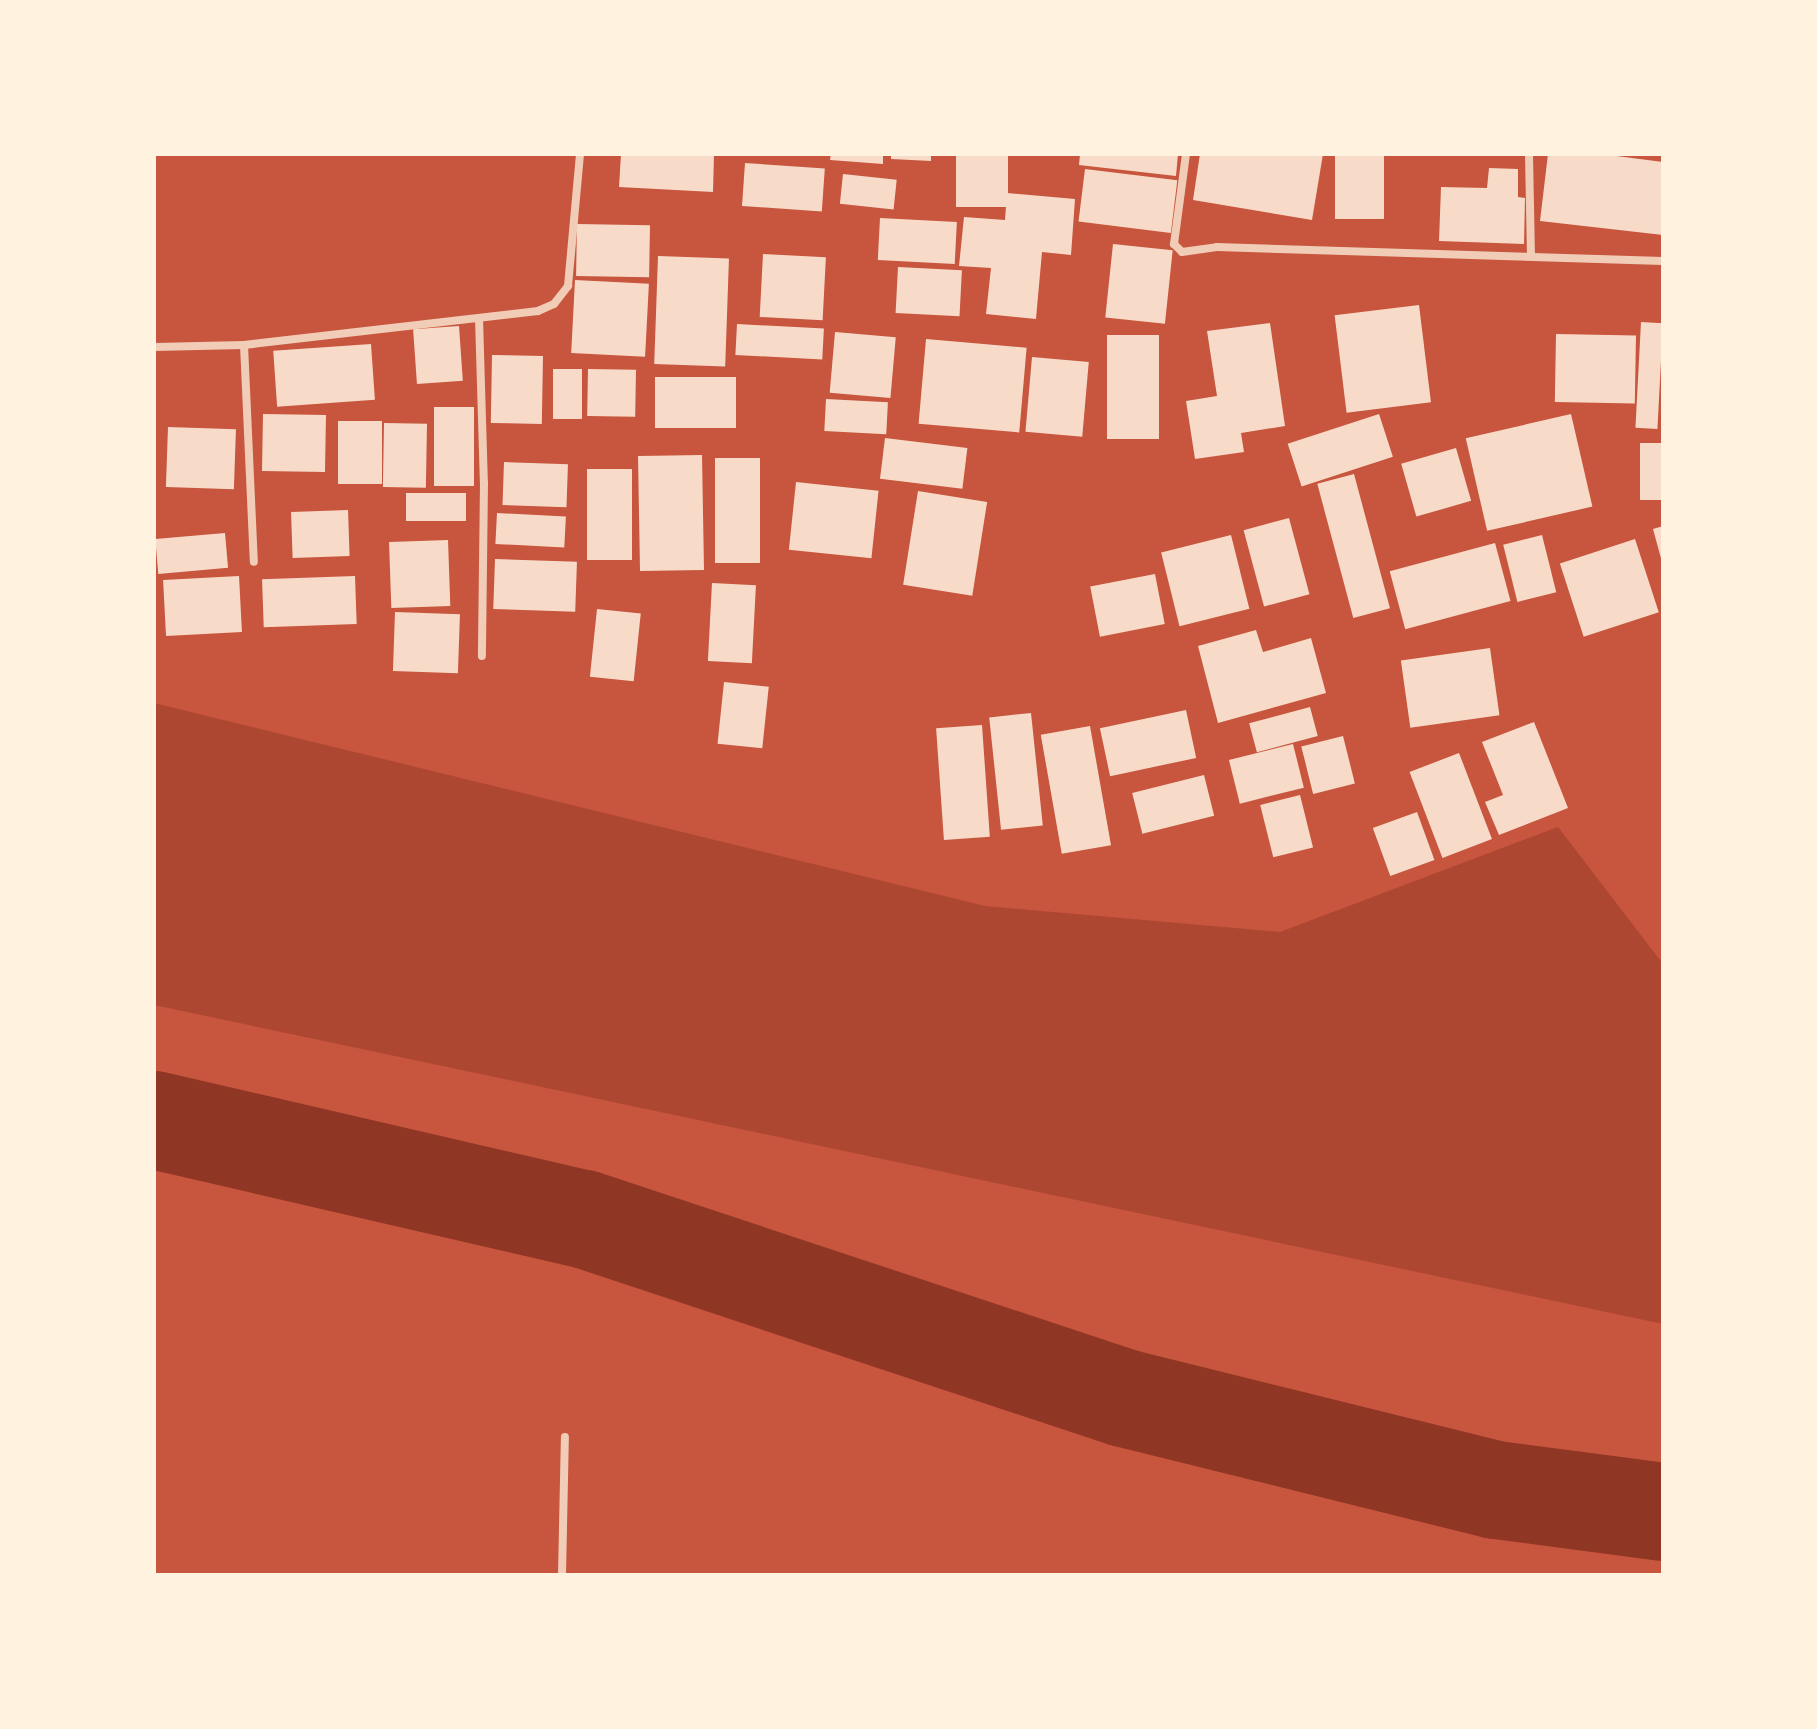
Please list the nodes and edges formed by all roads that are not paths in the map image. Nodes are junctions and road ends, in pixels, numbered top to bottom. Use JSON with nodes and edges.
{"nodes":[{"id":1,"x":580,"y":154,"type":"edge"},
{"id":2,"x":1186,"y":154,"type":"edge"},
{"id":3,"x":1529,"y":154,"type":"edge"},
{"id":4,"x":1531,"y":255,"type":"junction"},
{"id":5,"x":1663,"y":261,"type":"edge"},
{"id":6,"x":479,"y":318,"type":"junction"},
{"id":7,"x":244,"y":345,"type":"junction"},
{"id":8,"x":154,"y":347,"type":"edge"},
{"id":9,"x":254,"y":562,"type":"dead end"},
{"id":10,"x":482,"y":656,"type":"dead end"},
{"id":11,"x":565,"y":1437,"type":"dead end"},
{"id":12,"x":562,"y":1575,"type":"edge"}],
"edges":[{"from":1,"to":6,"type":"street"},
{"from":2,"to":4,"type":"street"},
{"from":3,"to":4,"type":"street"},
{"from":4,"to":5,"type":"street"},
{"from":6,"to":7,"type":"street"},
{"from":6,"to":10,"type":"street"},
{"from":7,"to":8,"type":"street"},
{"from":7,"to":9,"type":"street"},
{"from":11,"to":12,"type":"street"}]}
